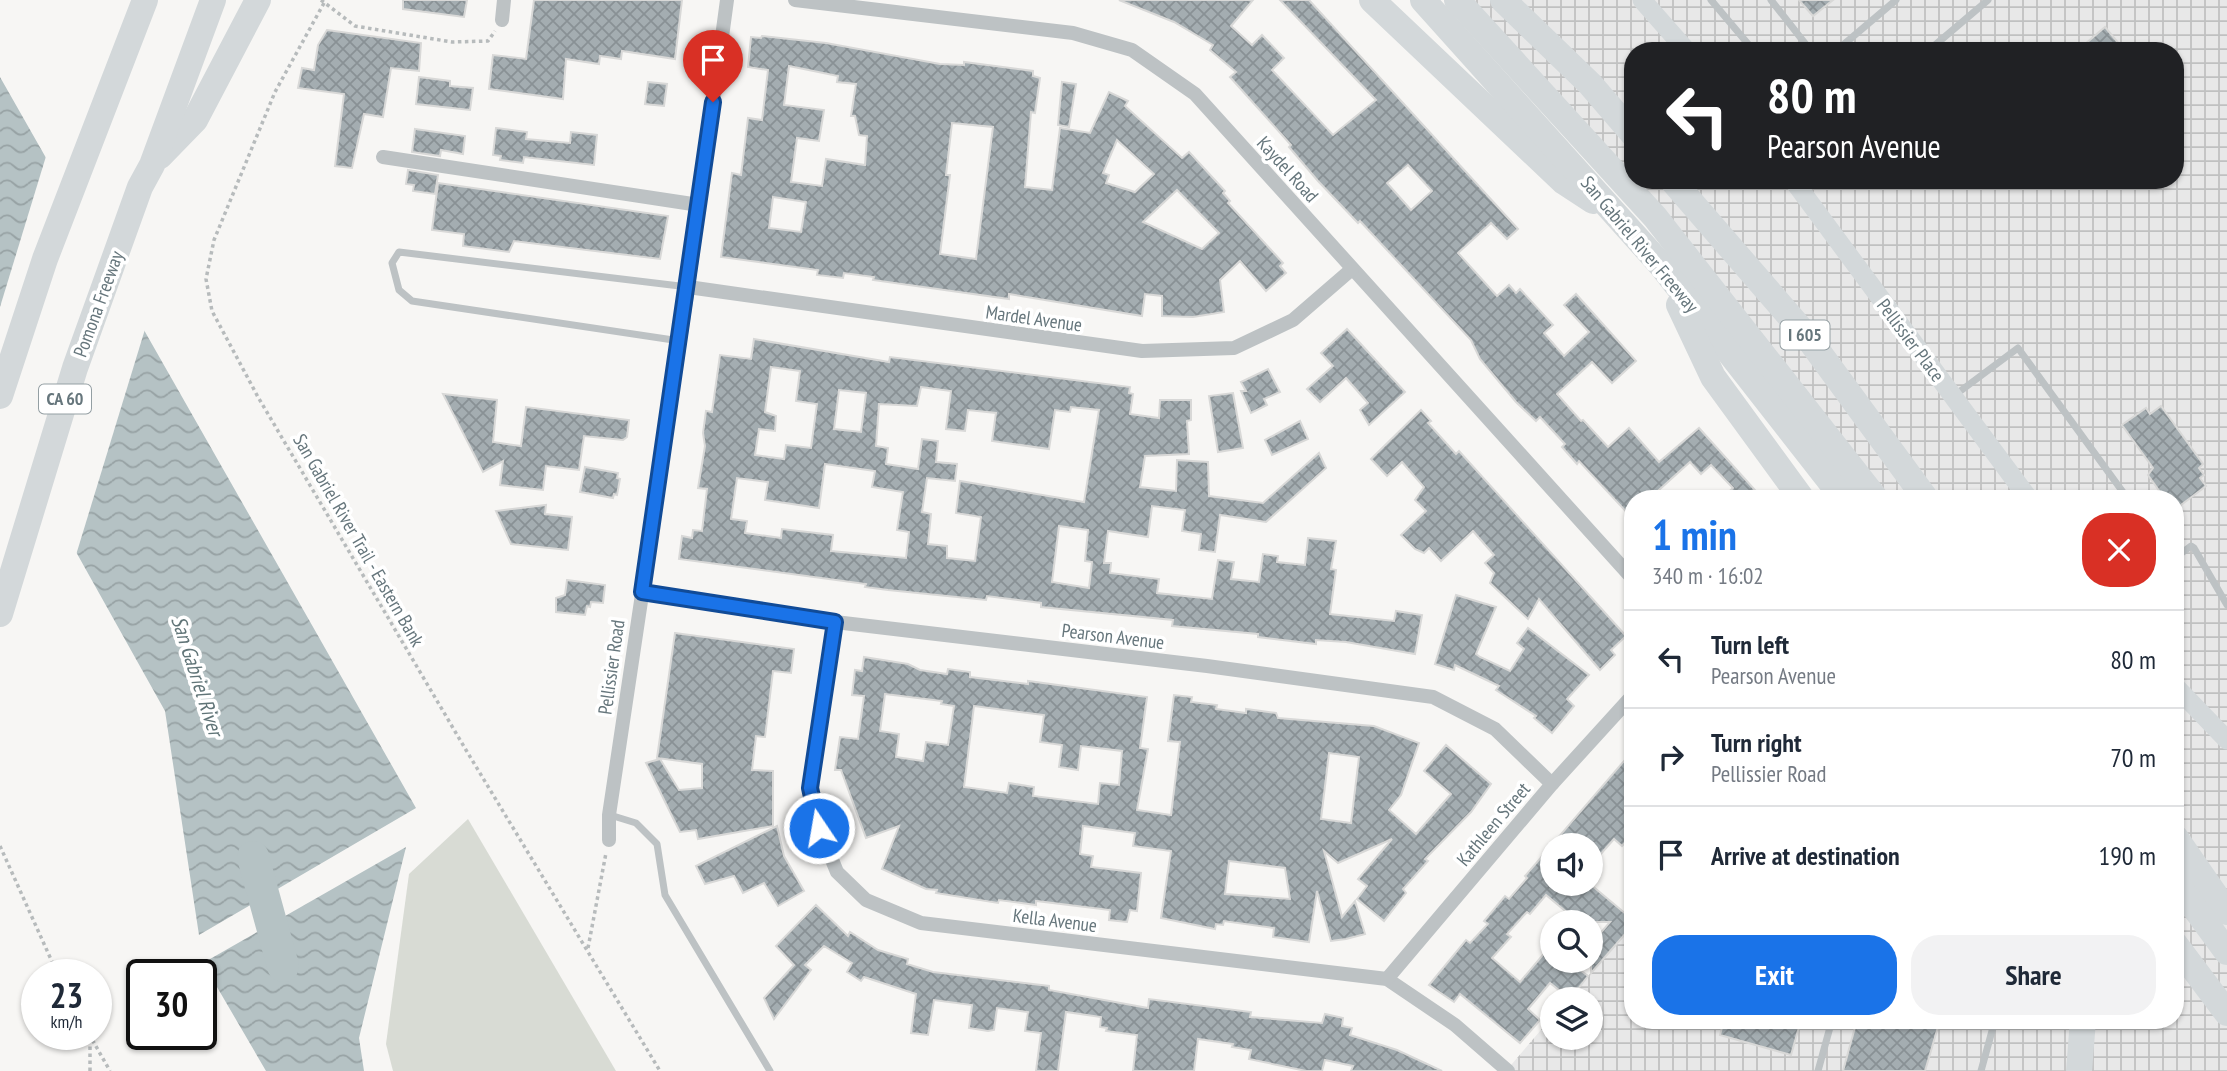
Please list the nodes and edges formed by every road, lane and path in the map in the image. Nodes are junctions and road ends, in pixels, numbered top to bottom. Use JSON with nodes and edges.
{"nodes":[{"id":1,"x":145,"y":0,"type":"edge"},
{"id":2,"x":213,"y":0,"type":"edge"},
{"id":3,"x":258,"y":0,"type":"edge"},
{"id":4,"x":505,"y":0,"type":"edge"},
{"id":5,"x":727,"y":0,"type":"edge"},
{"id":6,"x":795,"y":0,"type":"edge"},
{"id":7,"x":1372,"y":0,"type":"edge"},
{"id":8,"x":1423,"y":0,"type":"edge"},
{"id":9,"x":1457,"y":0,"type":"edge"},
{"id":10,"x":1474,"y":0,"type":"edge"},
{"id":11,"x":1503,"y":0,"type":"edge"},
{"id":12,"x":1529,"y":0,"type":"edge"},
{"id":13,"x":1642,"y":0,"type":"edge"},
{"id":14,"x":1711,"y":0,"type":"edge"},
{"id":15,"x":1771,"y":0,"type":"edge"},
{"id":16,"x":1896,"y":0,"type":"edge"},
{"id":17,"x":1988,"y":0,"type":"edge"},
{"id":18,"x":323,"y":2,"type":"edge"},
{"id":19,"x":502,"y":20,"type":"joint"},
{"id":20,"x":1679,"y":42,"type":"edge"},
{"id":21,"x":1746,"y":42,"type":"edge"},
{"id":22,"x":1804,"y":42,"type":"edge"},
{"id":23,"x":1847,"y":42,"type":"edge"},
{"id":24,"x":1939,"y":42,"type":"edge"},
{"id":25,"x":1590,"y":85,"type":"junction"},
{"id":26,"x":1624,"y":124,"type":"edge"},
{"id":27,"x":383,"y":157,"type":"dead end"},
{"id":28,"x":1624,"y":163,"type":"edge"},
{"id":29,"x":146,"y":176,"type":"junction"},
{"id":30,"x":1624,"y":183,"type":"edge"},
{"id":31,"x":1629,"y":189,"type":"edge"},
{"id":32,"x":1647,"y":189,"type":"edge"},
{"id":33,"x":1680,"y":189,"type":"edge"},
{"id":34,"x":1800,"y":189,"type":"edge"},
{"id":35,"x":699,"y":205,"type":"junction"},
{"id":36,"x":1621,"y":218,"type":"junction"},
{"id":37,"x":1661,"y":265,"type":"junction"},
{"id":38,"x":1352,"y":269,"type":"junction"},
{"id":39,"x":688,"y":287,"type":"junction"},
{"id":40,"x":680,"y":341,"type":"junction"},
{"id":41,"x":0,"y":396,"type":"edge"},
{"id":42,"x":1953,"y":396,"type":"junction"},
{"id":43,"x":1795,"y":490,"type":"edge"},
{"id":44,"x":1837,"y":490,"type":"edge"},
{"id":45,"x":1869,"y":490,"type":"edge"},
{"id":46,"x":1885,"y":490,"type":"edge"},
{"id":47,"x":1919,"y":490,"type":"edge"},
{"id":48,"x":2022,"y":490,"type":"edge"},
{"id":49,"x":2121,"y":490,"type":"edge"},
{"id":50,"x":2184,"y":551,"type":"edge"},
{"id":51,"x":1624,"y":569,"type":"edge"},
{"id":52,"x":642,"y":592,"type":"junction"},
{"id":53,"x":2227,"y":605,"type":"edge"},
{"id":54,"x":0,"y":614,"type":"edge"},
{"id":55,"x":835,"y":622,"type":"junction"},
{"id":56,"x":2184,"y":695,"type":"edge"},
{"id":57,"x":1624,"y":705,"type":"edge"},
{"id":58,"x":2227,"y":740,"type":"edge"},
{"id":59,"x":1552,"y":785,"type":"junction"},
{"id":60,"x":609,"y":815,"type":"junction"},
{"id":61,"x":608,"y":840,"type":"joint"},
{"id":62,"x":2184,"y":844,"type":"edge"},
{"id":63,"x":0,"y":846,"type":"edge"},
{"id":64,"x":2184,"y":849,"type":"edge"},
{"id":65,"x":2227,"y":885,"type":"edge"},
{"id":66,"x":2184,"y":893,"type":"edge"},
{"id":67,"x":2227,"y":912,"type":"edge"},
{"id":68,"x":2184,"y":916,"type":"edge"},
{"id":69,"x":587,"y":950,"type":"junction"},
{"id":70,"x":2227,"y":952,"type":"edge"},
{"id":71,"x":2184,"y":956,"type":"edge"},
{"id":72,"x":51,"y":959,"type":"edge"},
{"id":73,"x":2227,"y":974,"type":"edge"},
{"id":74,"x":1387,"y":979,"type":"junction"},
{"id":75,"x":2227,"y":1013,"type":"edge"},
{"id":76,"x":1830,"y":1029,"type":"edge"},
{"id":77,"x":1993,"y":1029,"type":"edge"},
{"id":78,"x":2081,"y":1029,"type":"edge"},
{"id":79,"x":90,"y":1050,"type":"edge"},
{"id":80,"x":98,"y":1050,"type":"edge"},
{"id":81,"x":90,"y":1071,"type":"edge"},
{"id":82,"x":110,"y":1071,"type":"edge"},
{"id":83,"x":660,"y":1071,"type":"edge"},
{"id":84,"x":770,"y":1071,"type":"edge"},
{"id":85,"x":1508,"y":1071,"type":"edge"},
{"id":86,"x":1818,"y":1071,"type":"edge"},
{"id":87,"x":1982,"y":1071,"type":"edge"},
{"id":88,"x":2079,"y":1071,"type":"edge"}],
"edges":[{"from":1,"to":41,"type":"highway"},
{"from":2,"to":29,"type":"highway","name":"Pomona Freeway","number":"CA 60"},
{"from":3,"to":29,"type":"highway"},
{"from":4,"to":19,"type":"street"},
{"from":5,"to":35,"type":"street","name":"Pellissier Road"},
{"from":6,"to":38,"type":"street","name":"Kaydel Road"},
{"from":7,"to":36,"type":"highway"},
{"from":8,"to":36,"type":"highway","name":"San Gabriel River Freeway"},
{"from":9,"to":30,"type":"highway"},
{"from":10,"to":28,"type":"highway"},
{"from":11,"to":25,"type":"highway"},
{"from":12,"to":25,"type":"highway"},
{"from":13,"to":20,"type":"main road"},
{"from":14,"to":21,"type":"lane"},
{"from":15,"to":22,"type":"lane"},
{"from":16,"to":23,"type":"lane"},
{"from":17,"to":24,"type":"lane"},
{"from":18,"to":19,"type":"path"},
{"from":18,"to":69,"type":"path","name":"San Gabriel River Trail - Eastern Bank"},
{"from":25,"to":26,"type":"highway"},
{"from":27,"to":35,"type":"street"},
{"from":29,"to":54,"type":"highway","name":"Pomona Freeway","number":"CA 60"},
{"from":31,"to":45,"type":"highway"},
{"from":32,"to":46,"type":"highway"},
{"from":33,"to":47,"type":"highway","number":"I 605"},
{"from":34,"to":42,"type":"main road","name":"Pellissier Place"},
{"from":35,"to":39,"type":"street","name":"Pellissier Road"},
{"from":36,"to":37,"type":"highway","name":"San Gabriel River Freeway"},
{"from":37,"to":43,"type":"highway"},
{"from":37,"to":44,"type":"highway","name":"San Gabriel River Freeway"},
{"from":38,"to":39,"type":"street","name":"Mardel Avenue"},
{"from":38,"to":51,"type":"street","name":"Kaydel Road"},
{"from":39,"to":40,"type":"street","name":"Pellissier Road"},
{"from":39,"to":40,"type":"lane"},
{"from":40,"to":52,"type":"street","name":"Pellissier Road"},
{"from":42,"to":48,"type":"main road","name":"Pellissier Place"},
{"from":42,"to":49,"type":"lane"},
{"from":50,"to":53,"type":"lane"},
{"from":52,"to":55,"type":"street","name":"Pearson Avenue"},
{"from":52,"to":60,"type":"street","name":"Pellissier Road"},
{"from":55,"to":59,"type":"street","name":"Pearson Avenue"},
{"from":55,"to":74,"type":"street","name":"Kella Avenue"},
{"from":56,"to":58,"type":"main road"},
{"from":57,"to":59,"type":"street","name":"Kathleen Street"},
{"from":59,"to":74,"type":"street","name":"Kathleen Street"},
{"from":60,"to":61,"type":"street","name":"Pellissier Road"},
{"from":60,"to":84,"type":"lane"},
{"from":61,"to":69,"type":"path"},
{"from":62,"to":65,"type":"highway"},
{"from":63,"to":72,"type":"path"},
{"from":64,"to":67,"type":"highway"},
{"from":66,"to":70,"type":"highway"},
{"from":68,"to":73,"type":"highway"},
{"from":69,"to":83,"type":"path","name":"San Gabriel River Trail - Eastern Bank"},
{"from":71,"to":75,"type":"highway"},
{"from":74,"to":85,"type":"street","name":"Kella Avenue"},
{"from":76,"to":86,"type":"lane"},
{"from":77,"to":87,"type":"lane"},
{"from":78,"to":88,"type":"highway"},
{"from":79,"to":81,"type":"path"},
{"from":80,"to":82,"type":"path"}]}
